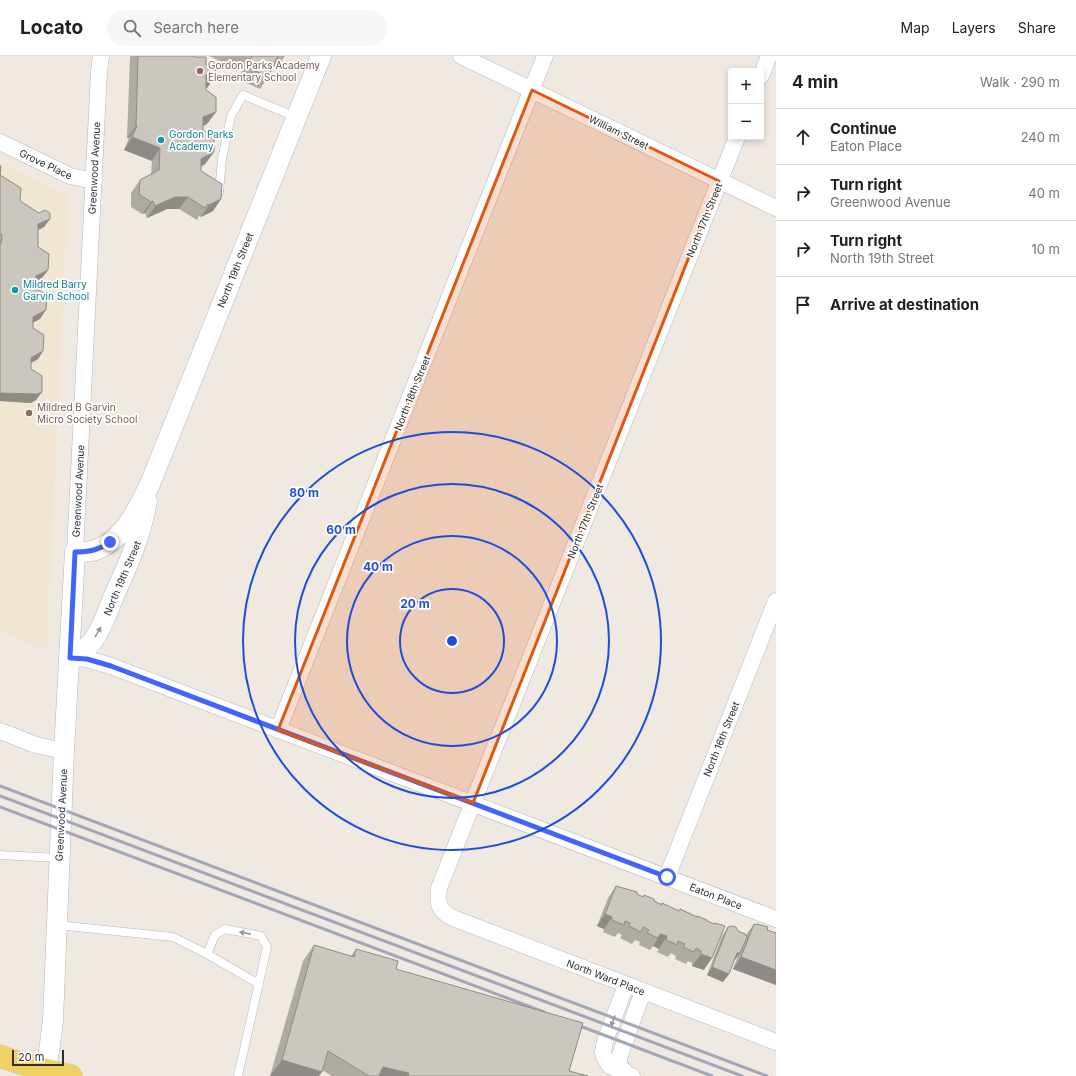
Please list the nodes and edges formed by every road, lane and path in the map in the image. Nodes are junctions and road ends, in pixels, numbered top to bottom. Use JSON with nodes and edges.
{"nodes":[{"id":1,"x":101,"y":56,"type":"edge"},
{"id":2,"x":321,"y":56,"type":"edge"},
{"id":3,"x":461,"y":56,"type":"edge"},
{"id":4,"x":545,"y":56,"type":"edge"},
{"id":5,"x":769,"y":56,"type":"edge"},
{"id":6,"x":764,"y":68,"type":"edge"},
{"id":7,"x":532,"y":90,"type":"junction"},
{"id":8,"x":296,"y":117,"type":"junction"},
{"id":9,"x":736,"y":140,"type":"edge"},
{"id":10,"x":0,"y":142,"type":"edge"},
{"id":11,"x":94,"y":181,"type":"junction"},
{"id":12,"x":719,"y":181,"type":"junction"},
{"id":13,"x":218,"y":203,"type":"edge"},
{"id":14,"x":776,"y":208,"type":"edge"},
{"id":15,"x":150,"y":484,"type":"junction"},
{"id":16,"x":75,"y":552,"type":"junction"},
{"id":17,"x":776,"y":601,"type":"edge"},
{"id":18,"x":70,"y":658,"type":"junction"},
{"id":19,"x":278,"y":730,"type":"junction"},
{"id":20,"x":0,"y":731,"type":"edge"},
{"id":21,"x":64,"y":751,"type":"junction"},
{"id":22,"x":473,"y":803,"type":"junction"},
{"id":23,"x":0,"y":855,"type":"edge"},
{"id":24,"x":59,"y":858,"type":"junction"},
{"id":25,"x":667,"y":877,"type":"junction"},
{"id":26,"x":439,"y":906,"type":"joint"},
{"id":27,"x":776,"y":918,"type":"edge"},
{"id":28,"x":56,"y":925,"type":"junction"},
{"id":29,"x":207,"y":954,"type":"junction"},
{"id":30,"x":259,"y":984,"type":"junction"},
{"id":31,"x":626,"y":985,"type":"junction"},
{"id":32,"x":643,"y":991,"type":"junction"},
{"id":33,"x":776,"y":1042,"type":"edge"},
{"id":34,"x":0,"y":1056,"type":"edge"},
{"id":35,"x":45,"y":1070,"type":"junction"},
{"id":36,"x":629,"y":1075,"type":"edge"},
{"id":37,"x":71,"y":1076,"type":"edge"},
{"id":38,"x":238,"y":1076,"type":"edge"}],
"edges":[{"from":1,"to":11,"type":"street","name":"Greenwood Avenue"},
{"from":2,"to":8,"type":"street","name":"North 19th Street"},
{"from":3,"to":7,"type":"street","name":"William Street"},
{"from":4,"to":7,"type":"street","name":"North 18th Street"},
{"from":5,"to":6,"type":"street"},
{"from":7,"to":12,"type":"street","name":"William Street"},
{"from":7,"to":19,"type":"street","name":"North 18th Street"},
{"from":8,"to":13,"type":"lane"},
{"from":8,"to":15,"type":"street","name":"North 19th Street"},
{"from":9,"to":12,"type":"street","name":"North 17th Street"},
{"from":10,"to":11,"type":"street","name":"Grove Place"},
{"from":11,"to":16,"type":"street","name":"Greenwood Avenue"},
{"from":12,"to":14,"type":"street","name":"William Street"},
{"from":12,"to":22,"type":"street","name":"North 17th Street"},
{"from":15,"to":16,"type":"street","name":"North 19th Street"},
{"from":18,"to":15,"type":"street","name":"North 19th Street","one_way":true},
{"from":16,"to":18,"type":"street","name":"Greenwood Avenue"},
{"from":17,"to":25,"type":"street","name":"North 16th Street"},
{"from":18,"to":19,"type":"street","name":"Eaton Place"},
{"from":18,"to":21,"type":"street","name":"Greenwood Avenue"},
{"from":19,"to":22,"type":"street","name":"Eaton Place"},
{"from":20,"to":21,"type":"street"},
{"from":21,"to":24,"type":"street","name":"Greenwood Avenue"},
{"from":22,"to":25,"type":"street","name":"Eaton Place"},
{"from":22,"to":26,"type":"street","name":"North 17th Street"},
{"from":23,"to":24,"type":"lane"},
{"from":24,"to":28,"type":"street","name":"Greenwood Avenue"},
{"from":25,"to":27,"type":"street","name":"Eaton Place"},
{"from":26,"to":31,"type":"street","name":"North Ward Place"},
{"from":28,"to":29,"type":"lane"},
{"from":28,"to":35,"type":"street","name":"Greenwood Avenue"},
{"from":29,"to":30,"type":"lane"},
{"from":30,"to":29,"type":"lane","one_way":true},
{"from":30,"to":38,"type":"lane"},
{"from":31,"to":32,"type":"street","name":"North Ward Place"},
{"from":31,"to":36,"type":"street","one_way":true},
{"from":32,"to":33,"type":"street","name":"North Ward Place"},
{"from":32,"to":36,"type":"street"},
{"from":34,"to":35,"type":"main road"},
{"from":35,"to":37,"type":"main road"}]}
